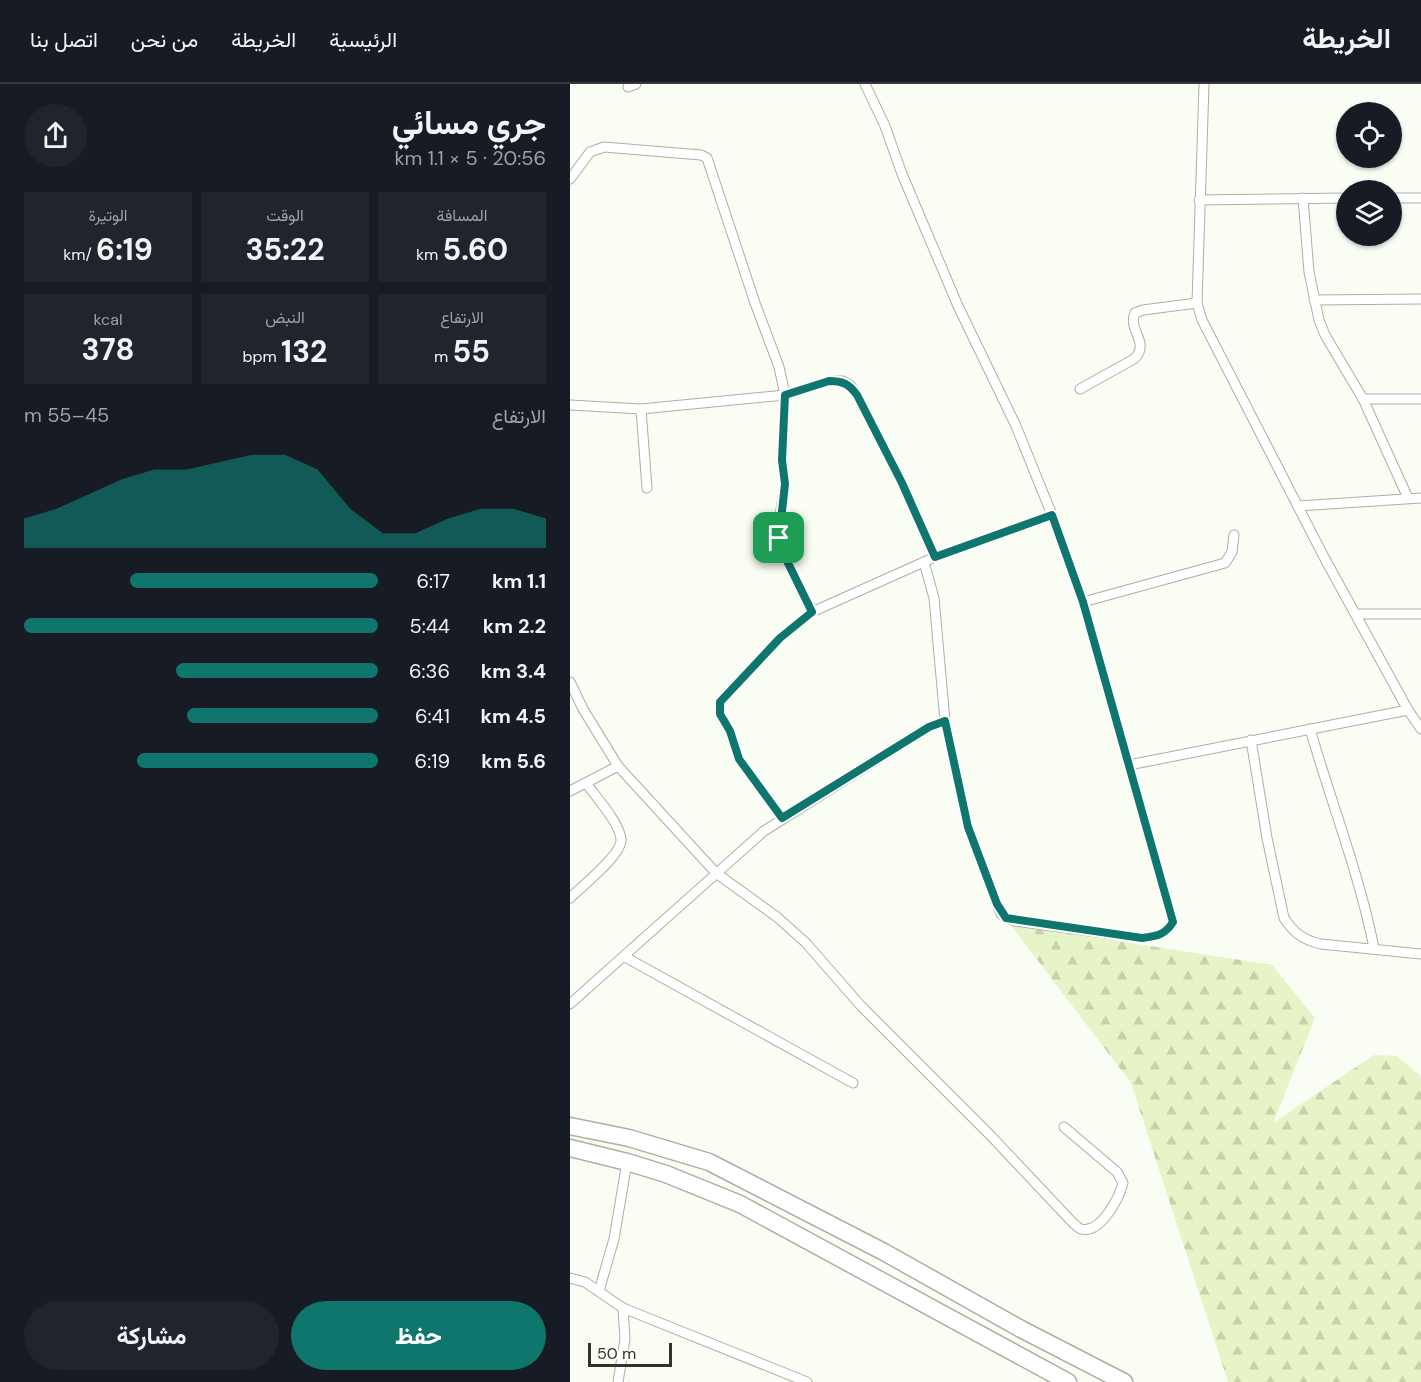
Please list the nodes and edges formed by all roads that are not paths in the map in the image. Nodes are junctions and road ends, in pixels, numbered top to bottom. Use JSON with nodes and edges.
{"nodes":[{"id":1,"x":865,"y":84,"type":"edge"},
{"id":2,"x":1204,"y":84,"type":"edge"},
{"id":3,"x":570,"y":179,"type":"edge"},
{"id":4,"x":1303,"y":198,"type":"junction"},
{"id":5,"x":1336,"y":198,"type":"edge"},
{"id":6,"x":1402,"y":198,"type":"edge"},
{"id":7,"x":1421,"y":198,"type":"edge"},
{"id":8,"x":1199,"y":200,"type":"junction"},
{"id":9,"x":1421,"y":299,"type":"edge"},
{"id":10,"x":1314,"y":300,"type":"junction"},
{"id":11,"x":1197,"y":303,"type":"junction"},
{"id":12,"x":1080,"y":389,"type":"dead end"},
{"id":13,"x":785,"y":395,"type":"junction"},
{"id":14,"x":1363,"y":399,"type":"junction"},
{"id":15,"x":1421,"y":399,"type":"edge"},
{"id":16,"x":570,"y":405,"type":"edge"},
{"id":17,"x":641,"y":409,"type":"junction"},
{"id":18,"x":647,"y":488,"type":"dead end"},
{"id":19,"x":1408,"y":498,"type":"junction"},
{"id":20,"x":1421,"y":498,"type":"edge"},
{"id":21,"x":1298,"y":506,"type":"junction"},
{"id":22,"x":1052,"y":515,"type":"junction"},
{"id":23,"x":1234,"y":535,"type":"dead end"},
{"id":24,"x":935,"y":557,"type":"junction"},
{"id":25,"x":924,"y":562,"type":"junction"},
{"id":26,"x":1083,"y":602,"type":"junction"},
{"id":27,"x":812,"y":612,"type":"junction"},
{"id":28,"x":1357,"y":614,"type":"junction"},
{"id":29,"x":1421,"y":614,"type":"edge"},
{"id":30,"x":570,"y":682,"type":"edge"},
{"id":31,"x":1408,"y":710,"type":"junction"},
{"id":32,"x":945,"y":721,"type":"junction"},
{"id":33,"x":1310,"y":729,"type":"junction"},
{"id":34,"x":1421,"y":729,"type":"edge"},
{"id":35,"x":1251,"y":740,"type":"junction"},
{"id":36,"x":1130,"y":765,"type":"junction"},
{"id":37,"x":618,"y":766,"type":"junction"},
{"id":38,"x":586,"y":783,"type":"junction"},
{"id":39,"x":570,"y":791,"type":"edge"},
{"id":40,"x":782,"y":818,"type":"junction"},
{"id":41,"x":716,"y":873,"type":"junction"},
{"id":42,"x":570,"y":898,"type":"edge"},
{"id":43,"x":1374,"y":948,"type":"junction"},
{"id":44,"x":1421,"y":954,"type":"edge"},
{"id":45,"x":625,"y":957,"type":"junction"},
{"id":46,"x":570,"y":1004,"type":"edge"},
{"id":47,"x":852,"y":1083,"type":"dead end"},
{"id":48,"x":570,"y":1126,"type":"edge"},
{"id":49,"x":1064,"y":1127,"type":"dead end"},
{"id":50,"x":570,"y":1148,"type":"edge"},
{"id":51,"x":627,"y":1162,"type":"junction"},
{"id":52,"x":570,"y":1278,"type":"edge"},
{"id":53,"x":599,"y":1291,"type":"junction"},
{"id":54,"x":623,"y":1308,"type":"junction"},
{"id":55,"x":618,"y":1382,"type":"edge"},
{"id":56,"x":807,"y":1382,"type":"edge"},
{"id":57,"x":1068,"y":1382,"type":"edge"},
{"id":58,"x":1124,"y":1382,"type":"edge"}],
"edges":[{"from":1,"to":22,"type":"street"},
{"from":2,"to":8,"type":"street"},
{"from":3,"to":13,"type":"street"},
{"from":4,"to":5,"type":"street"},
{"from":4,"to":8,"type":"street"},
{"from":4,"to":10,"type":"street"},
{"from":6,"to":7,"type":"street"},
{"from":8,"to":11,"type":"street"},
{"from":9,"to":10,"type":"street"},
{"from":10,"to":14,"type":"street"},
{"from":11,"to":12,"type":"street"},
{"from":11,"to":21,"type":"street"},
{"from":13,"to":17,"type":"street"},
{"from":13,"to":24,"type":"street"},
{"from":13,"to":27,"type":"street"},
{"from":14,"to":15,"type":"street"},
{"from":14,"to":19,"type":"street"},
{"from":16,"to":17,"type":"street"},
{"from":17,"to":18,"type":"street"},
{"from":19,"to":20,"type":"street"},
{"from":19,"to":21,"type":"street"},
{"from":21,"to":28,"type":"street"},
{"from":22,"to":24,"type":"street"},
{"from":22,"to":26,"type":"street"},
{"from":23,"to":26,"type":"street"},
{"from":24,"to":25,"type":"street"},
{"from":25,"to":27,"type":"street"},
{"from":25,"to":32,"type":"street"},
{"from":26,"to":36,"type":"street"},
{"from":27,"to":40,"type":"street"},
{"from":28,"to":29,"type":"street"},
{"from":28,"to":31,"type":"street"},
{"from":30,"to":37,"type":"street"},
{"from":31,"to":33,"type":"street"},
{"from":31,"to":34,"type":"street"},
{"from":32,"to":36,"type":"street"},
{"from":32,"to":40,"type":"street"},
{"from":33,"to":35,"type":"street"},
{"from":33,"to":43,"type":"street"},
{"from":35,"to":36,"type":"street"},
{"from":35,"to":43,"type":"street"},
{"from":37,"to":38,"type":"street"},
{"from":37,"to":41,"type":"street"},
{"from":38,"to":39,"type":"street"},
{"from":38,"to":42,"type":"street"},
{"from":40,"to":41,"type":"street"},
{"from":41,"to":45,"type":"street"},
{"from":41,"to":49,"type":"street"},
{"from":43,"to":44,"type":"street"},
{"from":45,"to":46,"type":"street"},
{"from":45,"to":47,"type":"street"},
{"from":48,"to":58,"type":"highway"},
{"from":50,"to":51,"type":"highway"},
{"from":51,"to":53,"type":"street"},
{"from":51,"to":57,"type":"highway"},
{"from":52,"to":53,"type":"street"},
{"from":53,"to":54,"type":"street"},
{"from":54,"to":55,"type":"street"},
{"from":54,"to":56,"type":"street"}]}
